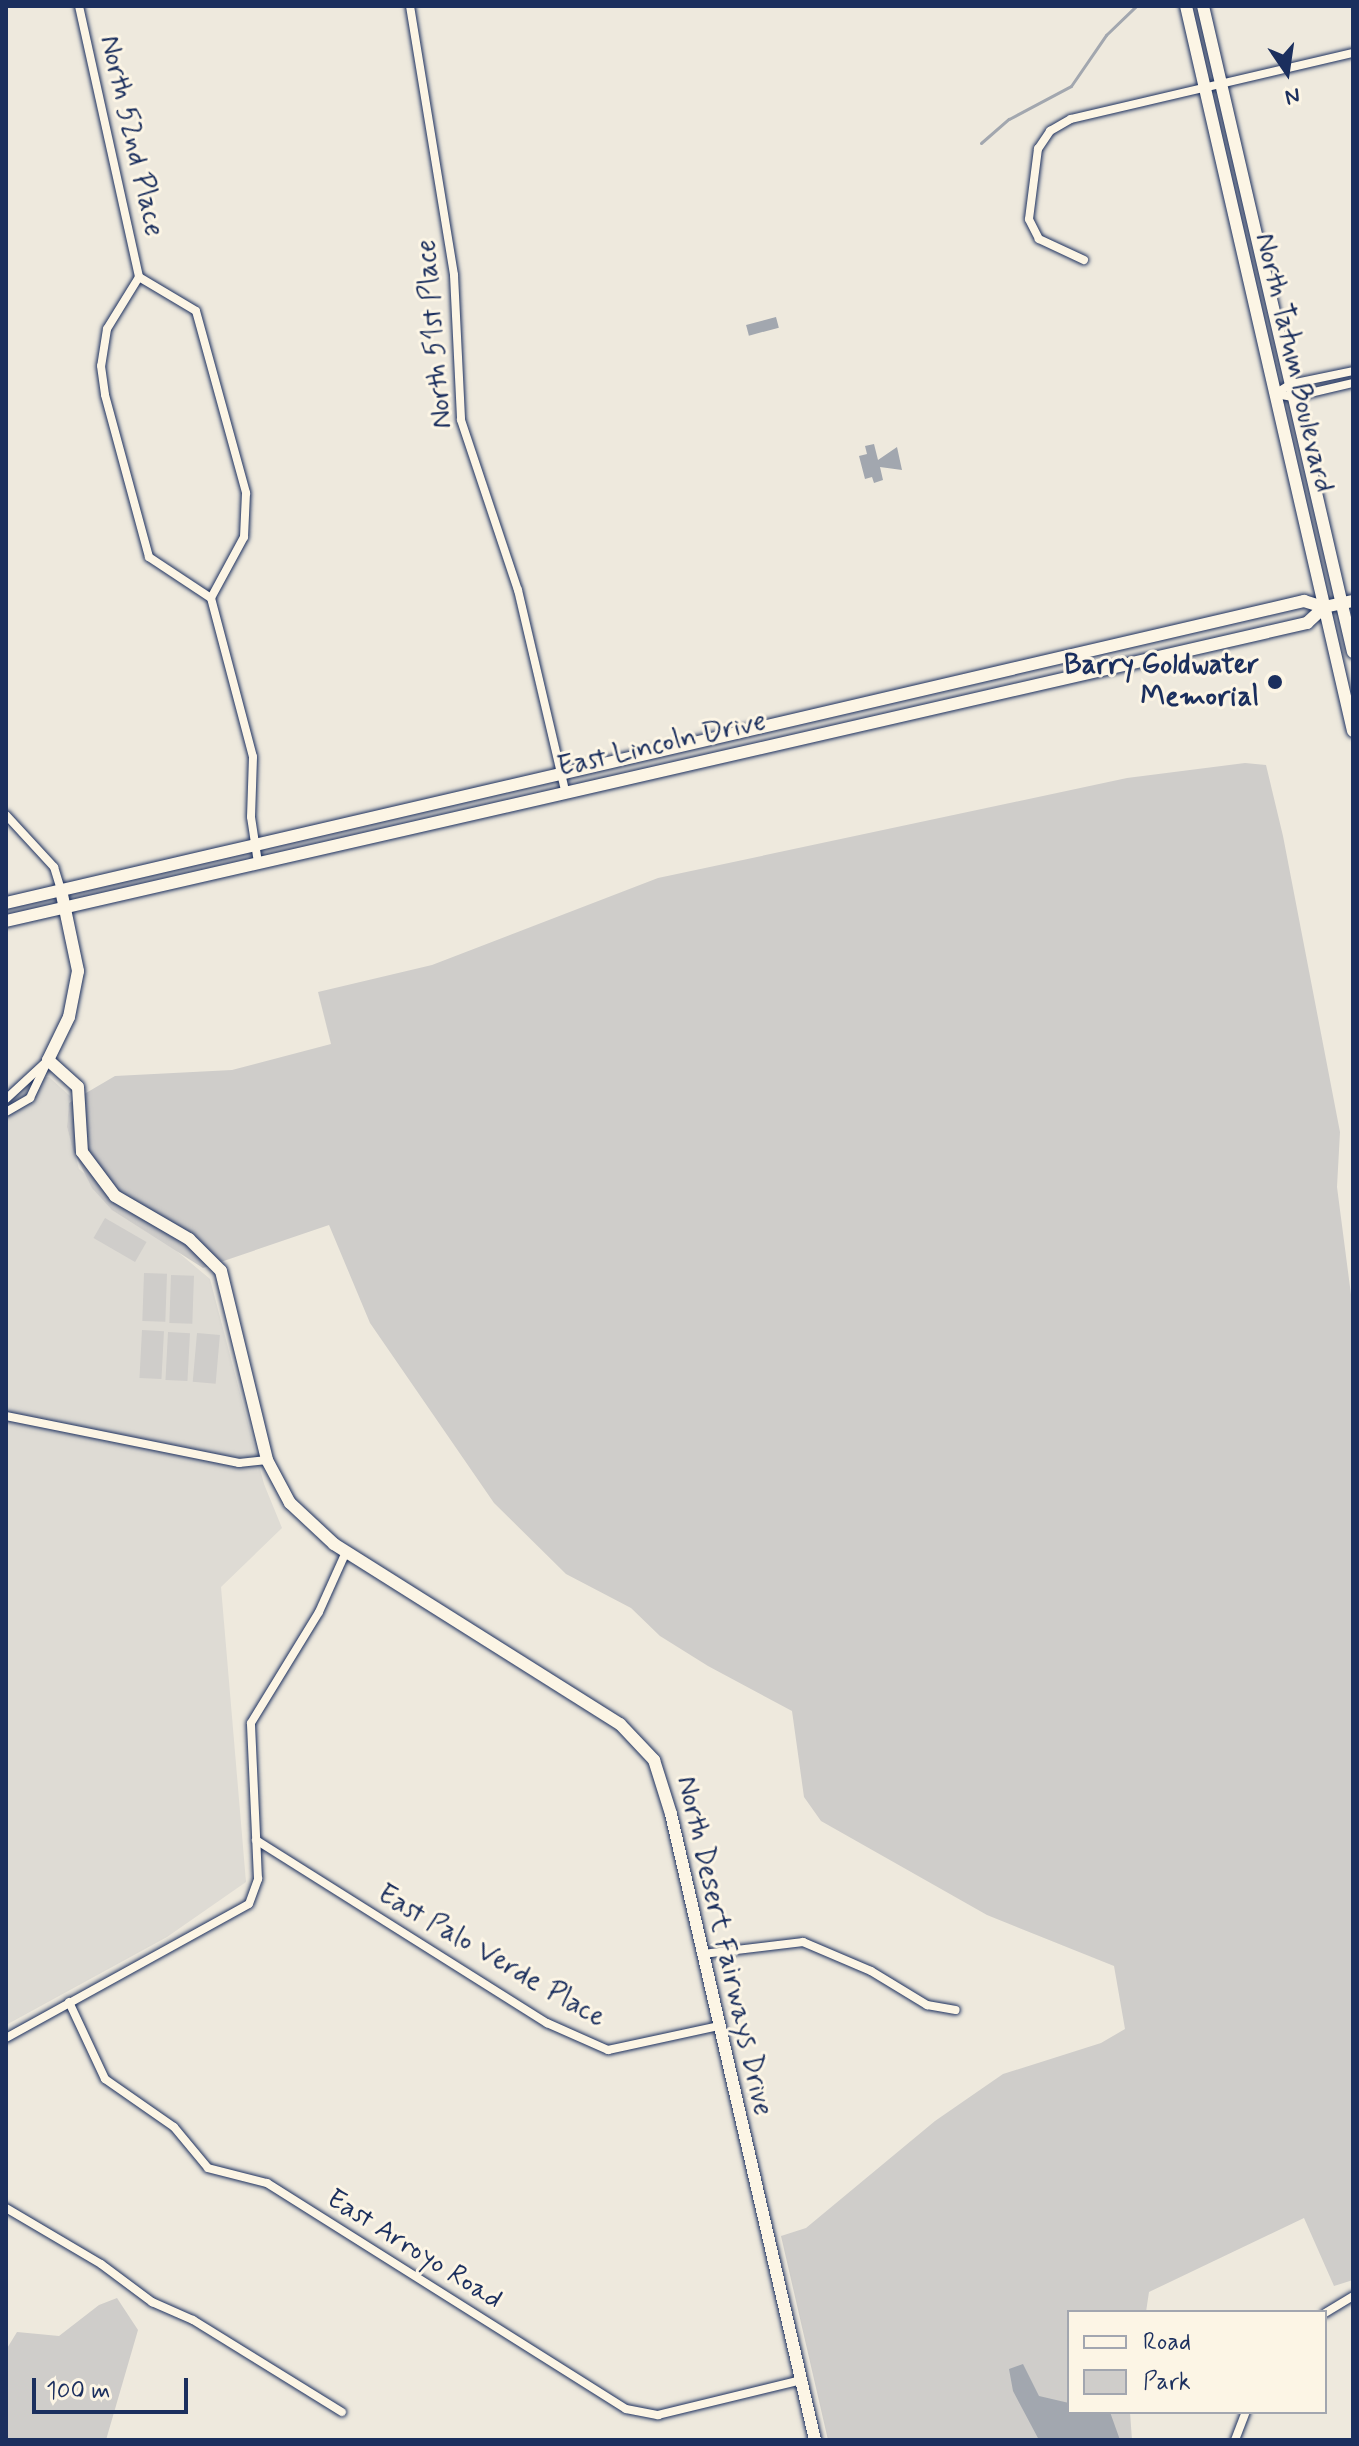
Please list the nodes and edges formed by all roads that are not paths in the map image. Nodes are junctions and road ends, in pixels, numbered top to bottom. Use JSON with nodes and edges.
{"nodes":[{"id":1,"x":79,"y":6,"type":"edge"},
{"id":2,"x":410,"y":6,"type":"edge"},
{"id":3,"x":1186,"y":6,"type":"edge"},
{"id":4,"x":1203,"y":6,"type":"edge"},
{"id":5,"x":1353,"y":53,"type":"edge"},
{"id":6,"x":1221,"y":84,"type":"junction"},
{"id":7,"x":1205,"y":88,"type":"junction"},
{"id":8,"x":1084,"y":260,"type":"dead end"},
{"id":9,"x":139,"y":277,"type":"junction"},
{"id":10,"x":1353,"y":371,"type":"edge"},
{"id":11,"x":1353,"y":383,"type":"edge"},
{"id":12,"x":1292,"y":391,"type":"junction"},
{"id":13,"x":1275,"y":394,"type":"junction"},
{"id":14,"x":211,"y":598,"type":"junction"},
{"id":15,"x":1347,"y":602,"type":"edge"},
{"id":16,"x":1324,"y":607,"type":"junction"},
{"id":17,"x":1353,"y":652,"type":"edge"},
{"id":18,"x":1353,"y":731,"type":"edge"},
{"id":19,"x":562,"y":775,"type":"junction"},
{"id":20,"x":565,"y":791,"type":"junction"},
{"id":21,"x":6,"y":815,"type":"edge"},
{"id":22,"x":254,"y":846,"type":"junction"},
{"id":23,"x":258,"y":863,"type":"junction"},
{"id":24,"x":61,"y":890,"type":"junction"},
{"id":25,"x":6,"y":903,"type":"edge"},
{"id":26,"x":65,"y":907,"type":"junction"},
{"id":27,"x":6,"y":921,"type":"edge"},
{"id":28,"x":48,"y":1060,"type":"junction"},
{"id":29,"x":6,"y":1099,"type":"edge"},
{"id":30,"x":6,"y":1112,"type":"edge"},
{"id":31,"x":6,"y":1416,"type":"edge"},
{"id":32,"x":267,"y":1460,"type":"junction"},
{"id":33,"x":346,"y":1552,"type":"junction"},
{"id":34,"x":256,"y":1840,"type":"junction"},
{"id":35,"x":703,"y":1954,"type":"junction"},
{"id":36,"x":69,"y":2002,"type":"junction"},
{"id":37,"x":956,"y":2010,"type":"dead end"},
{"id":38,"x":719,"y":2026,"type":"junction"},
{"id":39,"x":6,"y":2038,"type":"edge"},
{"id":40,"x":6,"y":2208,"type":"edge"},
{"id":41,"x":1353,"y":2296,"type":"edge"},
{"id":42,"x":1327,"y":2312,"type":"edge"},
{"id":43,"x":802,"y":2380,"type":"junction"},
{"id":44,"x":342,"y":2412,"type":"dead end"},
{"id":45,"x":1245,"y":2414,"type":"edge"},
{"id":46,"x":815,"y":2440,"type":"edge"},
{"id":47,"x":1235,"y":2440,"type":"edge"}],
"edges":[{"from":1,"to":9,"type":"street","name":"North 52nd Place"},
{"from":2,"to":19,"type":"street","name":"North 51st Place"},
{"from":3,"to":7,"type":"main road","name":"North Tatum Boulevard"},
{"from":4,"to":6,"type":"main road","name":"North Tatum Boulevard"},
{"from":5,"to":6,"type":"street"},
{"from":6,"to":7,"type":"street"},
{"from":6,"to":12,"type":"main road","name":"North Tatum Boulevard"},
{"from":7,"to":8,"type":"street"},
{"from":7,"to":13,"type":"main road","name":"North Tatum Boulevard"},
{"from":9,"to":14,"type":"street"},
{"from":9,"to":14,"type":"street"},
{"from":10,"to":12,"type":"street"},
{"from":11,"to":12,"type":"street"},
{"from":12,"to":13,"type":"street"},
{"from":12,"to":15,"type":"main road","name":"North Tatum Boulevard"},
{"from":13,"to":16,"type":"main road","name":"North Tatum Boulevard"},
{"from":14,"to":22,"type":"street"},
{"from":15,"to":16,"type":"main road","name":"East Lincoln Drive"},
{"from":15,"to":17,"type":"main road","name":"North Tatum Boulevard"},
{"from":16,"to":18,"type":"main road","name":"North Tatum Boulevard"},
{"from":16,"to":19,"type":"main road","name":"East Lincoln Drive"},
{"from":16,"to":20,"type":"main road","name":"East Lincoln Drive"},
{"from":19,"to":20,"type":"street","name":"North 51st Place"},
{"from":19,"to":22,"type":"main road","name":"East Lincoln Drive"},
{"from":20,"to":23,"type":"main road","name":"East Lincoln Drive"},
{"from":21,"to":24,"type":"street"},
{"from":22,"to":23,"type":"street"},
{"from":22,"to":24,"type":"main road","name":"East Lincoln Drive"},
{"from":23,"to":26,"type":"main road","name":"East Lincoln Drive"},
{"from":24,"to":25,"type":"main road","name":"East Lincoln Drive"},
{"from":24,"to":26,"type":"main road"},
{"from":26,"to":27,"type":"main road","name":"East Lincoln Drive"},
{"from":26,"to":28,"type":"main road"},
{"from":28,"to":29,"type":"street"},
{"from":28,"to":30,"type":"street"},
{"from":28,"to":32,"type":"main road","name":"North Desert Fairways Drive"},
{"from":31,"to":32,"type":"street"},
{"from":32,"to":33,"type":"main road","name":"North Desert Fairways Drive"},
{"from":33,"to":34,"type":"street"},
{"from":33,"to":35,"type":"main road","name":"North Desert Fairways Drive"},
{"from":34,"to":36,"type":"street"},
{"from":34,"to":38,"type":"street","name":"East Palo Verde Place"},
{"from":35,"to":37,"type":"street"},
{"from":35,"to":38,"type":"main road","name":"North Desert Fairways Drive"},
{"from":36,"to":39,"type":"street"},
{"from":36,"to":43,"type":"street","name":"East Arroyo Road"},
{"from":38,"to":43,"type":"main road","name":"North Desert Fairways Drive"},
{"from":40,"to":44,"type":"street"},
{"from":41,"to":42,"type":"street"},
{"from":43,"to":46,"type":"main road","name":"North Desert Fairways Drive"},
{"from":45,"to":47,"type":"street"}]}
